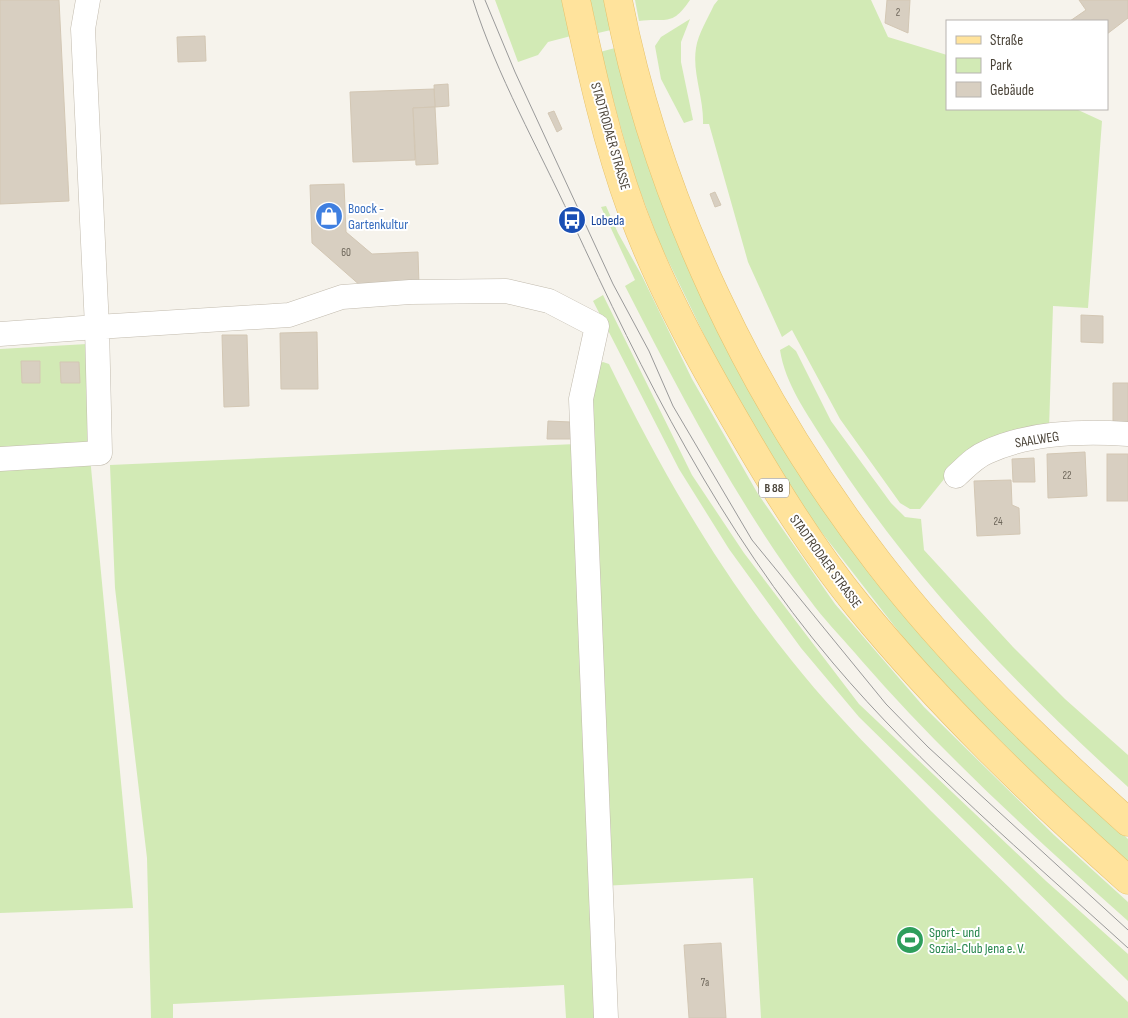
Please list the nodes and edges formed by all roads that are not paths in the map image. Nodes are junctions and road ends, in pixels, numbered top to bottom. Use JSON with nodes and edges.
{"nodes":[{"id":1,"x":88,"y":0,"type":"edge"},
{"id":2,"x":576,"y":0,"type":"edge"},
{"id":3,"x":618,"y":0,"type":"edge"},
{"id":4,"x":97,"y":327,"type":"junction"},
{"id":5,"x":0,"y":334,"type":"edge"},
{"id":6,"x":1128,"y":434,"type":"edge"},
{"id":7,"x":0,"y":459,"type":"edge"},
{"id":8,"x":956,"y":476,"type":"dead end"},
{"id":9,"x":1128,"y":822,"type":"edge"},
{"id":10,"x":1128,"y":880,"type":"edge"},
{"id":11,"x":606,"y":1018,"type":"edge"}],
"edges":[{"from":1,"to":4,"type":"street"},
{"from":2,"to":10,"type":"main road","name":"STADTRODAER STRASSE","number":"B 88"},
{"from":3,"to":9,"type":"main road"},
{"from":4,"to":5,"type":"street"},
{"from":4,"to":7,"type":"street"},
{"from":4,"to":11,"type":"street"},
{"from":6,"to":8,"type":"street","name":"SAALWEG"}]}
